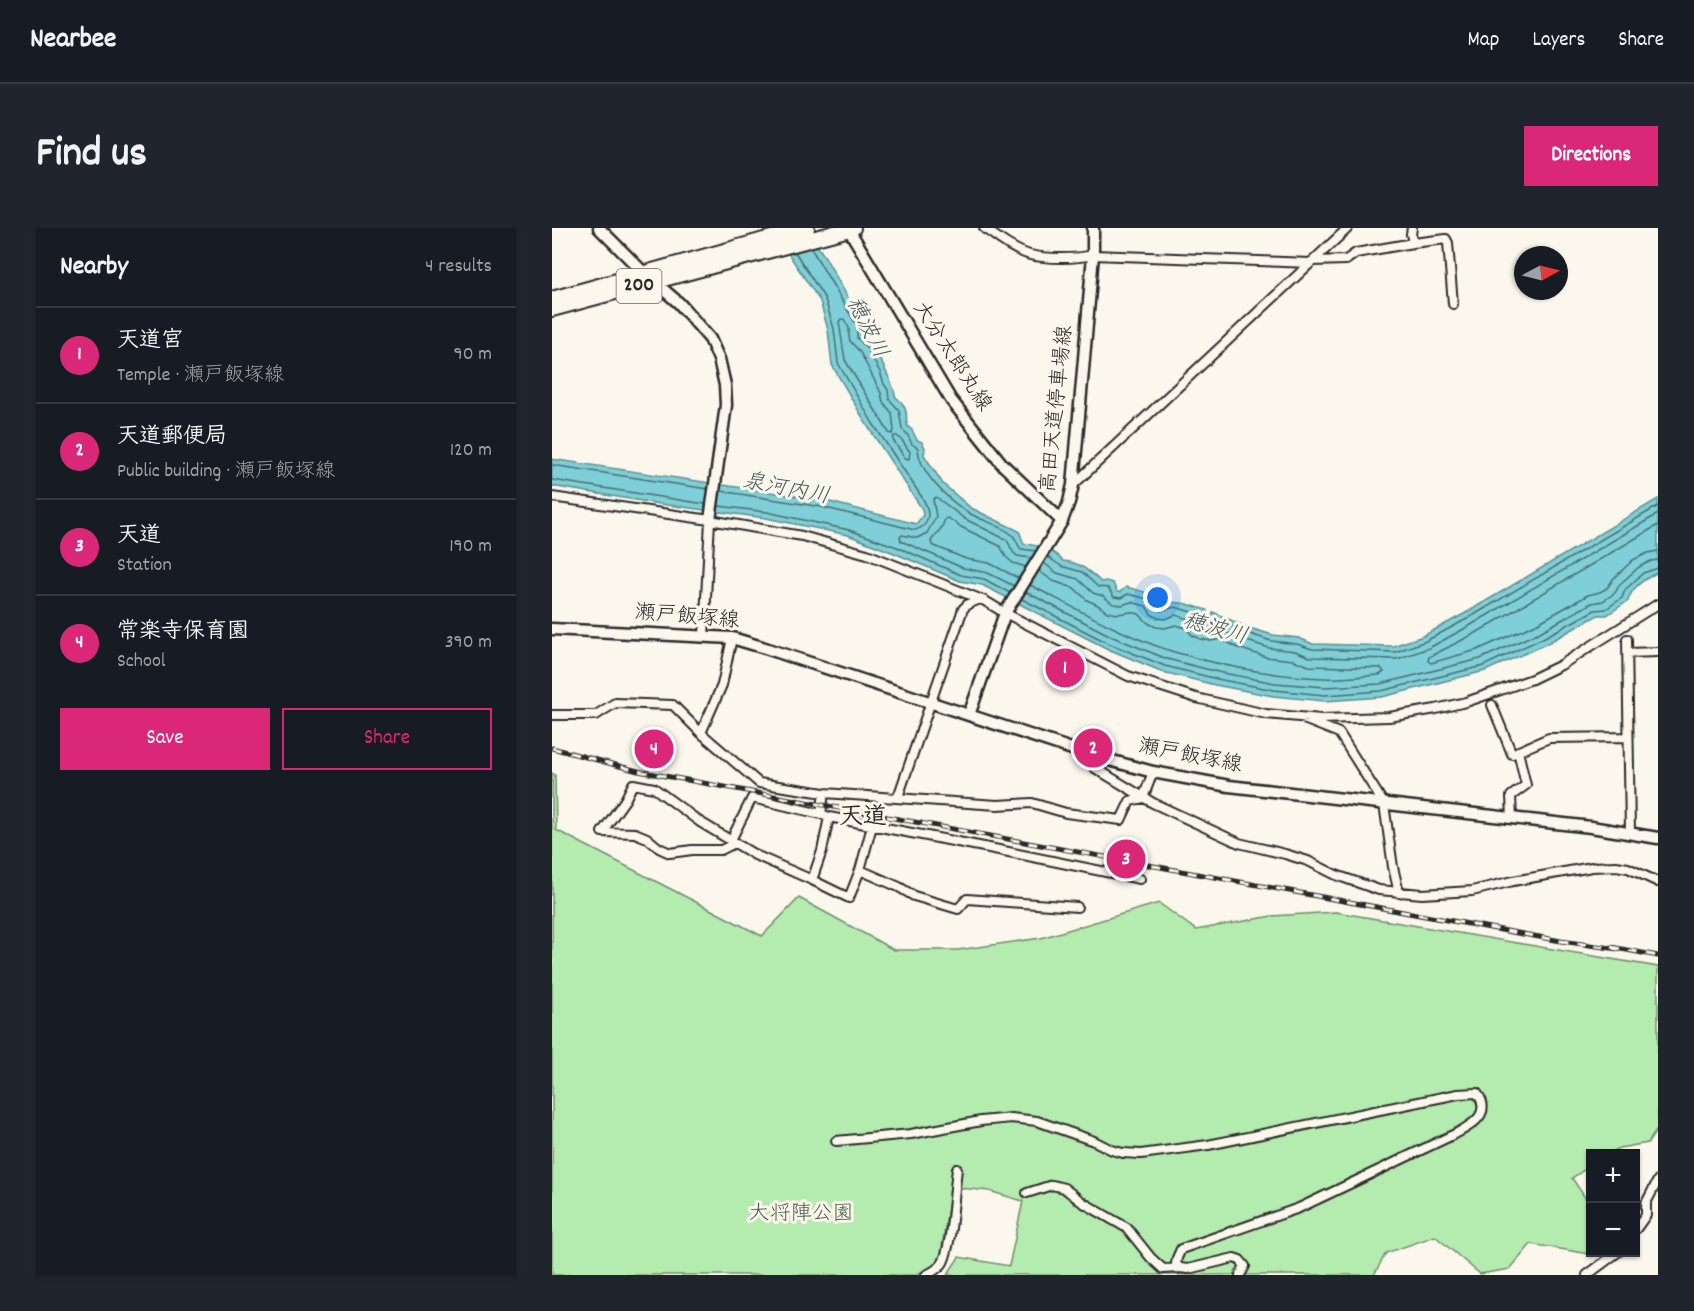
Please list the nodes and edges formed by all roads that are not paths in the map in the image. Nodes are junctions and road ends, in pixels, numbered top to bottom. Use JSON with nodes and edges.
{"nodes":[{"id":1,"x":599,"y":228,"type":"edge"},
{"id":2,"x":807,"y":228,"type":"edge"},
{"id":3,"x":984,"y":228,"type":"edge"},
{"id":4,"x":1093,"y":228,"type":"edge"},
{"id":5,"x":1348,"y":228,"type":"edge"},
{"id":6,"x":1412,"y":228,"type":"edge"},
{"id":7,"x":846,"y":229,"type":"edge"},
{"id":8,"x":1413,"y":243,"type":"junction"},
{"id":9,"x":1093,"y":255,"type":"junction"},
{"id":10,"x":724,"y":256,"type":"junction"},
{"id":11,"x":1312,"y":262,"type":"junction"},
{"id":12,"x":649,"y":278,"type":"junction"},
{"id":13,"x":552,"y":299,"type":"edge"},
{"id":14,"x":1453,"y":304,"type":"dead end"},
{"id":15,"x":552,"y":309,"type":"edge"},
{"id":16,"x":1072,"y":485,"type":"junction"},
{"id":17,"x":552,"y":497,"type":"edge"},
{"id":18,"x":710,"y":520,"type":"junction"},
{"id":19,"x":1060,"y":523,"type":"junction"},
{"id":20,"x":980,"y":600,"type":"junction"},
{"id":21,"x":1658,"y":604,"type":"edge"},
{"id":22,"x":1007,"y":611,"type":"junction"},
{"id":23,"x":552,"y":629,"type":"edge"},
{"id":24,"x":704,"y":636,"type":"junction"},
{"id":25,"x":732,"y":638,"type":"junction"},
{"id":26,"x":1627,"y":639,"type":"dead end"},
{"id":27,"x":1658,"y":652,"type":"edge"},
{"id":28,"x":1627,"y":653,"type":"junction"},
{"id":29,"x":932,"y":702,"type":"junction"},
{"id":30,"x":1492,"y":705,"type":"dead end"},
{"id":31,"x":552,"y":715,"type":"edge"},
{"id":32,"x":969,"y":715,"type":"junction"},
{"id":33,"x":1299,"y":717,"type":"junction"},
{"id":34,"x":701,"y":733,"type":"junction"},
{"id":35,"x":1628,"y":737,"type":"junction"},
{"id":36,"x":1518,"y":752,"type":"junction"},
{"id":37,"x":1087,"y":754,"type":"junction"},
{"id":38,"x":1154,"y":772,"type":"junction"},
{"id":39,"x":824,"y":793,"type":"junction"},
{"id":40,"x":898,"y":797,"type":"junction"},
{"id":41,"x":1143,"y":798,"type":"junction"},
{"id":42,"x":1384,"y":804,"type":"junction"},
{"id":43,"x":825,"y":816,"type":"junction"},
{"id":44,"x":1512,"y":818,"type":"junction"},
{"id":45,"x":872,"y":826,"type":"junction"},
{"id":46,"x":1630,"y":833,"type":"junction"},
{"id":47,"x":1658,"y":838,"type":"edge"},
{"id":48,"x":733,"y":841,"type":"junction"},
{"id":49,"x":860,"y":870,"type":"junction"},
{"id":50,"x":1140,"y":879,"type":"dead end"},
{"id":51,"x":812,"y":880,"type":"junction"},
{"id":52,"x":1658,"y":882,"type":"edge"},
{"id":53,"x":1399,"y":893,"type":"junction"},
{"id":54,"x":1077,"y":907,"type":"dead end"},
{"id":55,"x":836,"y":1141,"type":"dead end"},
{"id":56,"x":957,"y":1169,"type":"dead end"},
{"id":57,"x":1658,"y":1180,"type":"edge"},
{"id":58,"x":1027,"y":1193,"type":"dead end"},
{"id":59,"x":1640,"y":1223,"type":"edge"},
{"id":60,"x":1611,"y":1257,"type":"edge"},
{"id":61,"x":1180,"y":1268,"type":"junction"},
{"id":62,"x":926,"y":1275,"type":"edge"},
{"id":63,"x":1240,"y":1275,"type":"edge"},
{"id":64,"x":1587,"y":1275,"type":"edge"}],
"edges":[{"from":1,"to":12,"type":"main road"},
{"from":2,"to":10,"type":"highway","number":"200"},
{"from":3,"to":9,"type":"street"},
{"from":4,"to":9,"type":"main road","name":"高田天道停車場線"},
{"from":5,"to":11,"type":"street"},
{"from":6,"to":8,"type":"street"},
{"from":7,"to":10,"type":"highway","number":"200"},
{"from":7,"to":19,"type":"main road","name":"大分太郎丸線"},
{"from":8,"to":11,"type":"street"},
{"from":8,"to":14,"type":"street"},
{"from":9,"to":11,"type":"street"},
{"from":9,"to":16,"type":"main road","name":"高田天道停車場線"},
{"from":10,"to":12,"type":"highway","number":"200"},
{"from":11,"to":16,"type":"street"},
{"from":12,"to":13,"type":"highway","number":"200"},
{"from":12,"to":15,"type":"highway","number":"200"},
{"from":12,"to":18,"type":"main road"},
{"from":16,"to":19,"type":"main road","name":"高田天道停車場線"},
{"from":17,"to":18,"type":"street"},
{"from":18,"to":20,"type":"street"},
{"from":18,"to":24,"type":"street"},
{"from":19,"to":22,"type":"main road","name":"高田天道停車場線"},
{"from":20,"to":22,"type":"street"},
{"from":20,"to":29,"type":"street"},
{"from":21,"to":33,"type":"street"},
{"from":22,"to":32,"type":"main road","name":"高田天道停車場線"},
{"from":22,"to":33,"type":"street"},
{"from":23,"to":24,"type":"main road","name":"瀬戸飯塚線"},
{"from":24,"to":25,"type":"main road","name":"瀬戸飯塚線"},
{"from":25,"to":29,"type":"main road","name":"瀬戸飯塚線"},
{"from":25,"to":34,"type":"street"},
{"from":26,"to":28,"type":"street"},
{"from":27,"to":28,"type":"street"},
{"from":28,"to":35,"type":"street"},
{"from":29,"to":32,"type":"main road","name":"瀬戸飯塚線"},
{"from":29,"to":40,"type":"street"},
{"from":30,"to":36,"type":"street"},
{"from":31,"to":34,"type":"street"},
{"from":32,"to":37,"type":"main road","name":"瀬戸飯塚線"},
{"from":33,"to":42,"type":"street"},
{"from":34,"to":39,"type":"street"},
{"from":35,"to":36,"type":"street"},
{"from":35,"to":46,"type":"street"},
{"from":36,"to":44,"type":"street"},
{"from":37,"to":38,"type":"main road","name":"瀬戸飯塚線"},
{"from":37,"to":41,"type":"street"},
{"from":38,"to":41,"type":"street"},
{"from":38,"to":42,"type":"main road","name":"瀬戸飯塚線"},
{"from":39,"to":40,"type":"street"},
{"from":39,"to":43,"type":"street"},
{"from":40,"to":41,"type":"street"},
{"from":41,"to":53,"type":"street"},
{"from":42,"to":44,"type":"main road","name":"瀬戸飯塚線"},
{"from":42,"to":53,"type":"street"},
{"from":43,"to":45,"type":"street"},
{"from":43,"to":48,"type":"street"},
{"from":43,"to":51,"type":"street"},
{"from":44,"to":46,"type":"main road","name":"瀬戸飯塚線"},
{"from":45,"to":49,"type":"street"},
{"from":45,"to":50,"type":"street"},
{"from":46,"to":47,"type":"main road","name":"瀬戸飯塚線"},
{"from":48,"to":48,"type":"street"},
{"from":48,"to":51,"type":"street"},
{"from":49,"to":51,"type":"street"},
{"from":49,"to":54,"type":"street"},
{"from":52,"to":53,"type":"street"},
{"from":55,"to":61,"type":"street"},
{"from":56,"to":62,"type":"street"},
{"from":57,"to":59,"type":"street"},
{"from":58,"to":61,"type":"street"},
{"from":60,"to":64,"type":"street"},
{"from":61,"to":63,"type":"street"}]}
